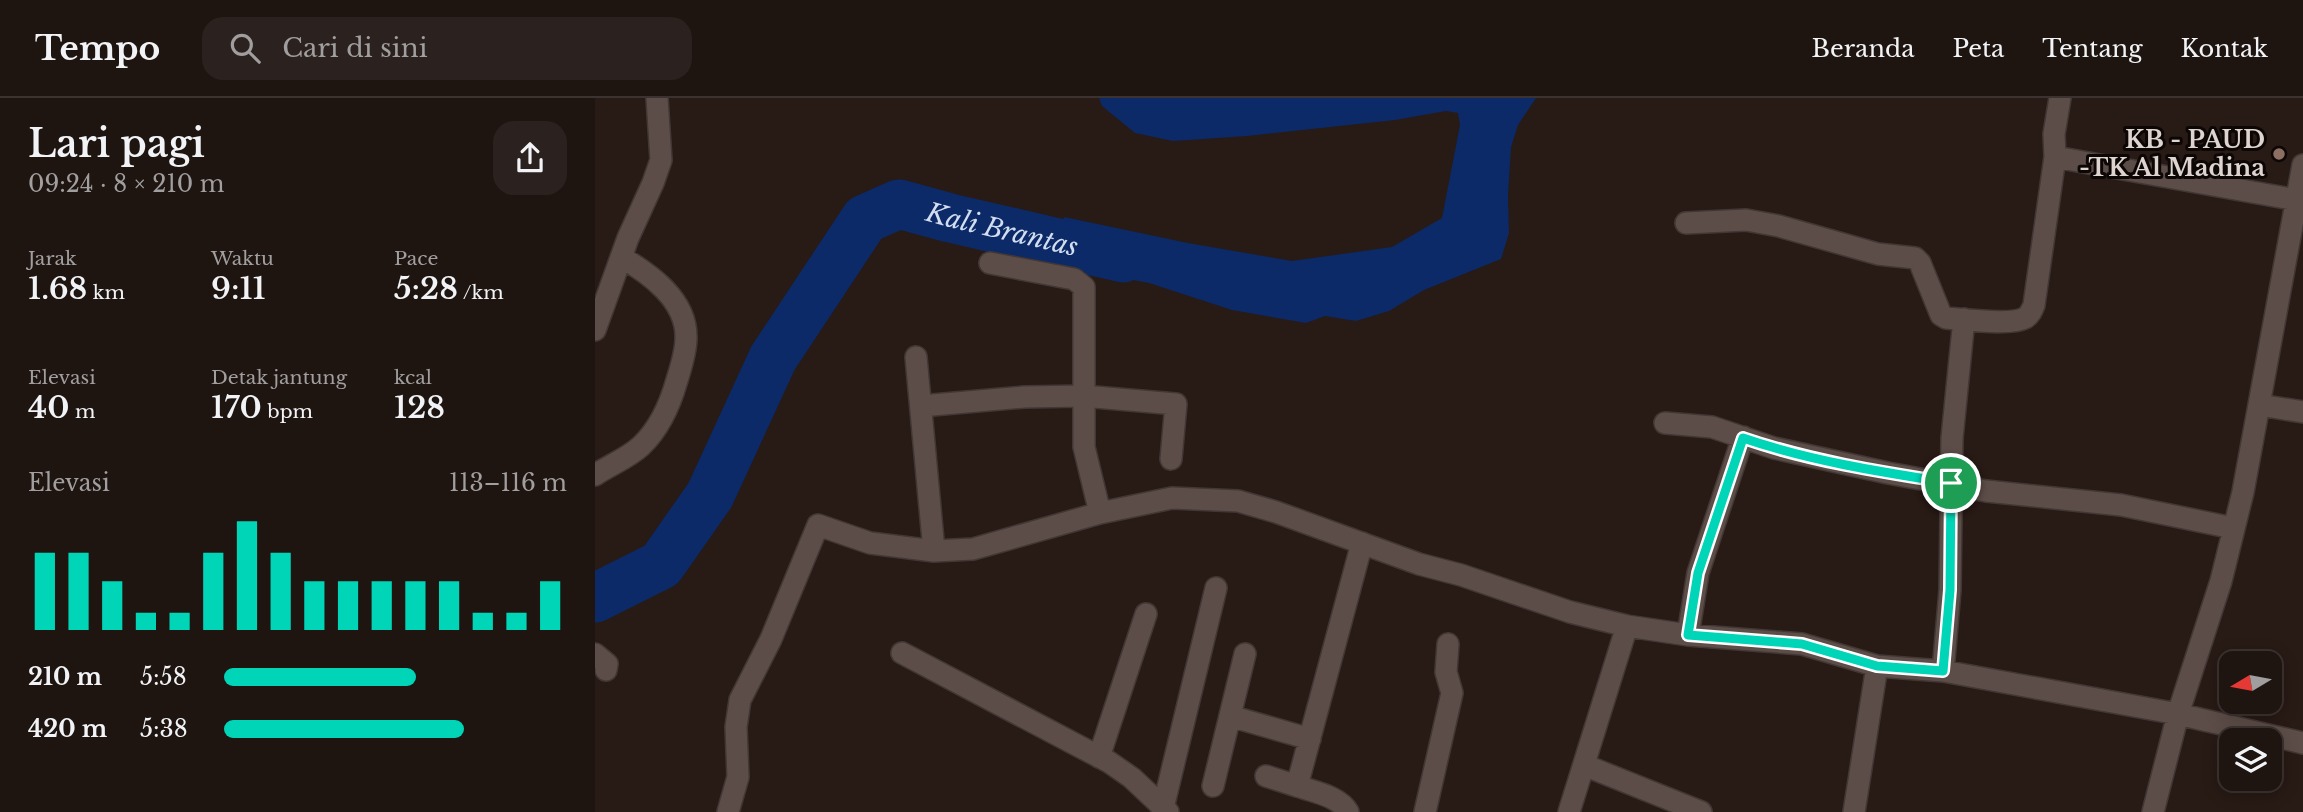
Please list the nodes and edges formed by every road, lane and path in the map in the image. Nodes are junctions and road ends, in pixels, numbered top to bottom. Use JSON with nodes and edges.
{"nodes":[{"id":1,"x":657,"y":98,"type":"edge"},
{"id":2,"x":2060,"y":98,"type":"edge"},
{"id":3,"x":2055,"y":157,"type":"junction"},
{"id":4,"x":2303,"y":165,"type":"edge"},
{"id":5,"x":2297,"y":200,"type":"junction"},
{"id":6,"x":1686,"y":223,"type":"dead end"},
{"id":7,"x":621,"y":257,"type":"junction"},
{"id":8,"x":990,"y":263,"type":"dead end"},
{"id":9,"x":1964,"y":319,"type":"junction"},
{"id":10,"x":595,"y":330,"type":"edge"},
{"id":11,"x":916,"y":357,"type":"dead end"},
{"id":12,"x":1083,"y":396,"type":"junction"},
{"id":13,"x":2260,"y":405,"type":"junction"},
{"id":14,"x":921,"y":406,"type":"junction"},
{"id":15,"x":2303,"y":412,"type":"edge"},
{"id":16,"x":1665,"y":423,"type":"dead end"},
{"id":17,"x":1743,"y":438,"type":"junction"},
{"id":18,"x":1171,"y":459,"type":"dead end"},
{"id":19,"x":595,"y":475,"type":"edge"},
{"id":20,"x":1951,"y":483,"type":"junction"},
{"id":21,"x":1101,"y":513,"type":"junction"},
{"id":22,"x":2233,"y":528,"type":"junction"},
{"id":23,"x":1362,"y":544,"type":"junction"},
{"id":24,"x":934,"y":551,"type":"junction"},
{"id":25,"x":1216,"y":588,"type":"dead end"},
{"id":26,"x":1146,"y":614,"type":"dead end"},
{"id":27,"x":1627,"y":626,"type":"junction"},
{"id":28,"x":1688,"y":635,"type":"junction"},
{"id":29,"x":1448,"y":644,"type":"dead end"},
{"id":30,"x":902,"y":653,"type":"dead end"},
{"id":31,"x":1245,"y":654,"type":"dead end"},
{"id":32,"x":1877,"y":666,"type":"junction"},
{"id":33,"x":1943,"y":671,"type":"junction"},
{"id":34,"x":2178,"y":714,"type":"junction"},
{"id":35,"x":1230,"y":716,"type":"junction"},
{"id":36,"x":1310,"y":739,"type":"junction"},
{"id":37,"x":2303,"y":743,"type":"edge"},
{"id":38,"x":1099,"y":757,"type":"junction"},
{"id":39,"x":1584,"y":765,"type":"junction"},
{"id":40,"x":1266,"y":776,"type":"dead end"},
{"id":41,"x":1213,"y":786,"type":"dead end"},
{"id":42,"x":1297,"y":786,"type":"junction"},
{"id":43,"x":1165,"y":810,"type":"edge"},
{"id":44,"x":728,"y":812,"type":"edge"},
{"id":45,"x":1348,"y":812,"type":"edge"},
{"id":46,"x":1425,"y":812,"type":"edge"},
{"id":47,"x":1569,"y":812,"type":"edge"},
{"id":48,"x":1701,"y":812,"type":"edge"},
{"id":49,"x":1854,"y":812,"type":"edge"},
{"id":50,"x":2153,"y":812,"type":"edge"}],
"edges":[{"from":1,"to":7,"type":"street"},
{"from":2,"to":3,"type":"street"},
{"from":3,"to":5,"type":"street"},
{"from":3,"to":9,"type":"street"},
{"from":4,"to":5,"type":"street"},
{"from":5,"to":13,"type":"street"},
{"from":6,"to":9,"type":"street"},
{"from":7,"to":10,"type":"street"},
{"from":7,"to":19,"type":"street"},
{"from":8,"to":12,"type":"street"},
{"from":9,"to":20,"type":"street"},
{"from":11,"to":14,"type":"street"},
{"from":12,"to":14,"type":"street"},
{"from":12,"to":18,"type":"street"},
{"from":12,"to":21,"type":"street"},
{"from":13,"to":15,"type":"street"},
{"from":13,"to":22,"type":"street"},
{"from":14,"to":24,"type":"street"},
{"from":16,"to":17,"type":"street"},
{"from":17,"to":20,"type":"street"},
{"from":17,"to":28,"type":"street"},
{"from":20,"to":22,"type":"street"},
{"from":20,"to":33,"type":"street"},
{"from":21,"to":23,"type":"street"},
{"from":21,"to":24,"type":"street"},
{"from":22,"to":34,"type":"street"},
{"from":23,"to":27,"type":"street"},
{"from":23,"to":36,"type":"street"},
{"from":24,"to":44,"type":"street"},
{"from":25,"to":43,"type":"street"},
{"from":26,"to":38,"type":"street"},
{"from":27,"to":28,"type":"street"},
{"from":27,"to":39,"type":"street"},
{"from":28,"to":32,"type":"street"},
{"from":29,"to":46,"type":"street"},
{"from":30,"to":38,"type":"street"},
{"from":31,"to":35,"type":"street"},
{"from":32,"to":33,"type":"street"},
{"from":32,"to":49,"type":"street"},
{"from":33,"to":34,"type":"street"},
{"from":34,"to":37,"type":"street"},
{"from":34,"to":50,"type":"street"},
{"from":35,"to":36,"type":"street"},
{"from":35,"to":41,"type":"street"},
{"from":36,"to":42,"type":"street"},
{"from":38,"to":43,"type":"street"},
{"from":39,"to":47,"type":"street"},
{"from":39,"to":48,"type":"street"},
{"from":40,"to":42,"type":"street"},
{"from":42,"to":45,"type":"street"}]}
